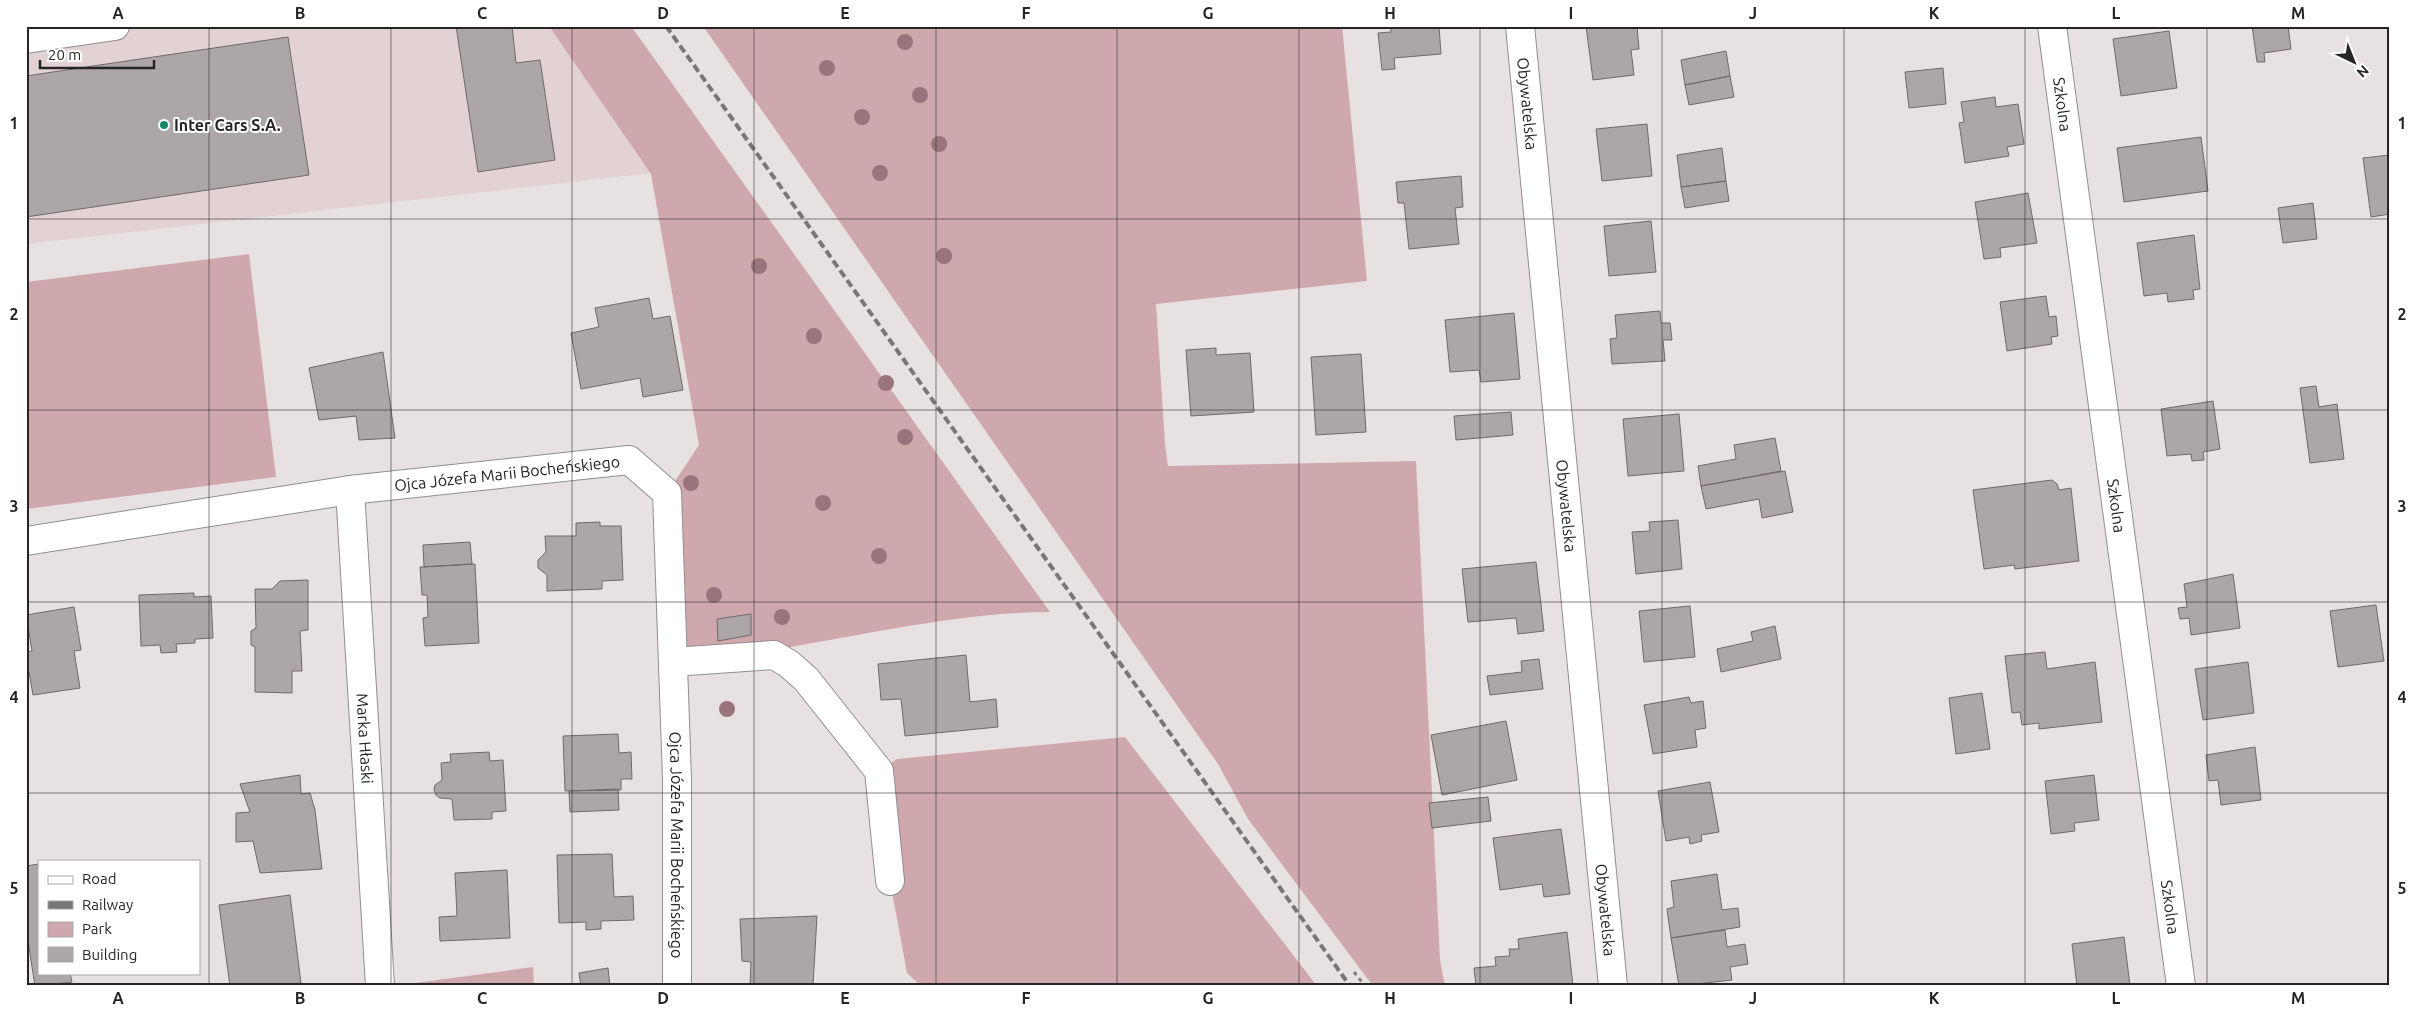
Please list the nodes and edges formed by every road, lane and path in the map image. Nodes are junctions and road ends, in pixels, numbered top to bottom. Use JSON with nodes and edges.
{"nodes":[{"id":1,"x":114,"y":26,"type":"edge"},
{"id":2,"x":1520,"y":26,"type":"edge"},
{"id":3,"x":2052,"y":26,"type":"edge"},
{"id":4,"x":26,"y":39,"type":"edge"},
{"id":5,"x":350,"y":490,"type":"junction"},
{"id":6,"x":26,"y":541,"type":"edge"},
{"id":7,"x":673,"y":662,"type":"junction"},
{"id":8,"x":890,"y":881,"type":"dead end"},
{"id":9,"x":1354,"y":972,"type":"dead end"},
{"id":10,"x":380,"y":986,"type":"edge"},
{"id":11,"x":677,"y":986,"type":"edge"},
{"id":12,"x":1365,"y":986,"type":"edge"},
{"id":13,"x":1614,"y":986,"type":"edge"},
{"id":14,"x":2181,"y":986,"type":"edge"}],
"edges":[{"from":1,"to":4,"type":"street"},
{"from":2,"to":13,"type":"street","name":"Obywatelska"},
{"from":3,"to":14,"type":"street","name":"Szkolna"},
{"from":5,"to":6,"type":"street","name":"Ojca Józefa Marii Bocheńskiego"},
{"from":5,"to":7,"type":"street","name":"Ojca Józefa Marii Bocheńskiego"},
{"from":5,"to":10,"type":"street","name":"Marka Hłaski"},
{"from":7,"to":8,"type":"street"},
{"from":7,"to":11,"type":"street","name":"Ojca Józefa Marii Bocheńskiego"},
{"from":9,"to":12,"type":"path"}]}
